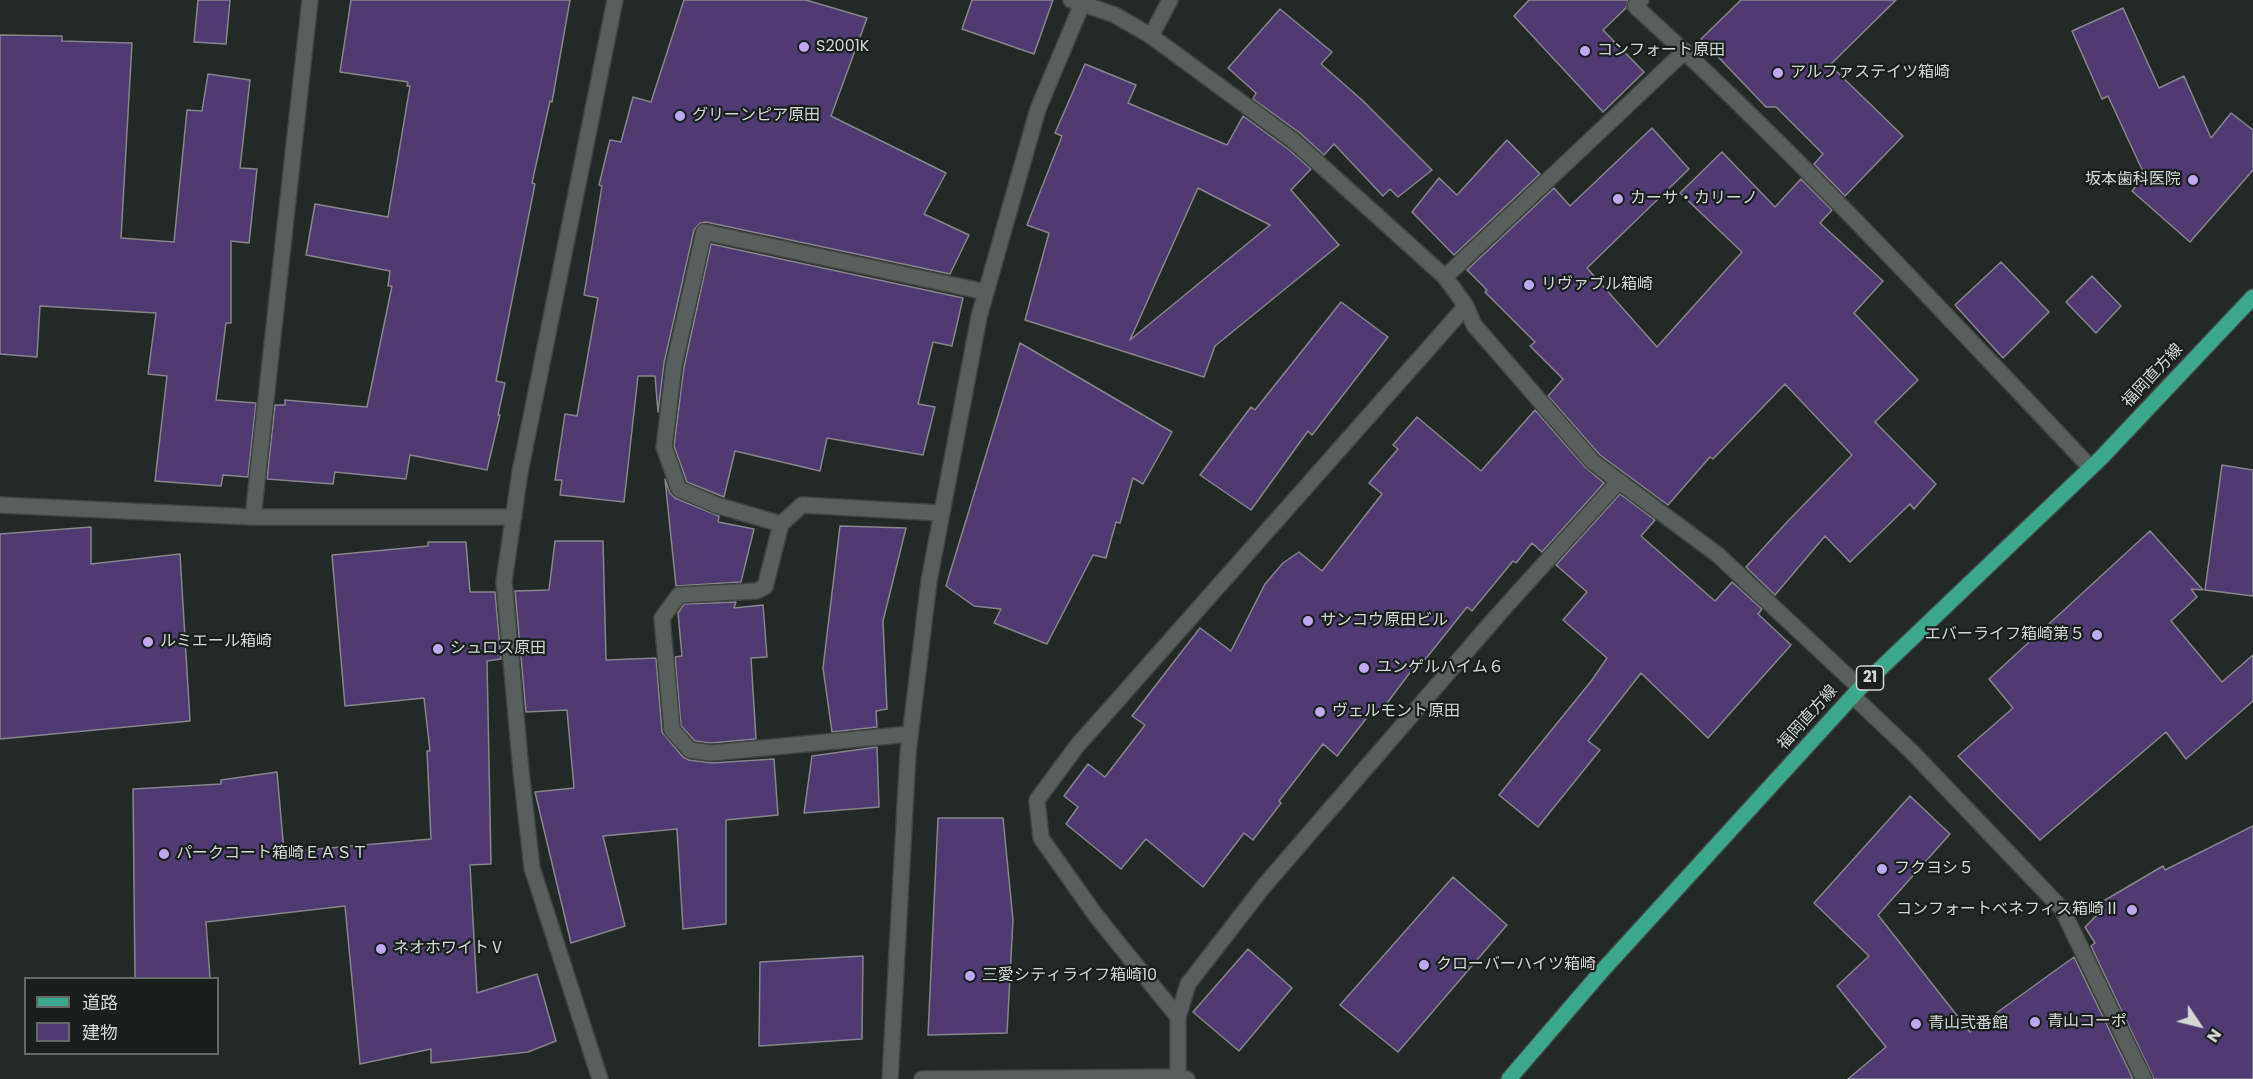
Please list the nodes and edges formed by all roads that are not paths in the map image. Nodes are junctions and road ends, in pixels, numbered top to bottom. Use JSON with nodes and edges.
{"nodes":[{"id":1,"x":310,"y":0,"type":"edge"},
{"id":2,"x":615,"y":0,"type":"edge"},
{"id":3,"x":1170,"y":0,"type":"edge"},
{"id":4,"x":1641,"y":0,"type":"edge"},
{"id":5,"x":1077,"y":2,"type":"edge"},
{"id":6,"x":1150,"y":36,"type":"junction"},
{"id":7,"x":1685,"y":51,"type":"junction"},
{"id":8,"x":1444,"y":277,"type":"junction"},
{"id":9,"x":986,"y":292,"type":"junction"},
{"id":10,"x":2253,"y":297,"type":"edge"},
{"id":11,"x":1466,"y":306,"type":"junction"},
{"id":12,"x":2090,"y":467,"type":"junction"},
{"id":13,"x":1619,"y":481,"type":"junction"},
{"id":14,"x":0,"y":505,"type":"edge"},
{"id":15,"x":941,"y":513,"type":"junction"},
{"id":16,"x":253,"y":517,"type":"junction"},
{"id":17,"x":514,"y":517,"type":"junction"},
{"id":18,"x":781,"y":525,"type":"junction"},
{"id":19,"x":1856,"y":692,"type":"junction"},
{"id":20,"x":910,"y":734,"type":"junction"},
{"id":21,"x":1178,"y":1017,"type":"junction"},
{"id":22,"x":1182,"y":1078,"type":"edge"},
{"id":23,"x":600,"y":1079,"type":"edge"},
{"id":24,"x":890,"y":1079,"type":"edge"},
{"id":25,"x":922,"y":1079,"type":"edge"},
{"id":26,"x":1509,"y":1079,"type":"edge"},
{"id":27,"x":2144,"y":1079,"type":"edge"}],
"edges":[{"from":1,"to":16,"type":"street"},
{"from":2,"to":17,"type":"street"},
{"from":3,"to":6,"type":"street"},
{"from":4,"to":7,"type":"street"},
{"from":5,"to":6,"type":"street"},
{"from":5,"to":9,"type":"street"},
{"from":6,"to":8,"type":"street"},
{"from":7,"to":8,"type":"street"},
{"from":7,"to":12,"type":"street"},
{"from":8,"to":11,"type":"street"},
{"from":9,"to":15,"type":"street"},
{"from":9,"to":18,"type":"street"},
{"from":10,"to":12,"type":"main road","name":"福岡直方線","number":"21"},
{"from":11,"to":13,"type":"street"},
{"from":11,"to":21,"type":"street"},
{"from":12,"to":19,"type":"main road","name":"福岡直方線","number":"21"},
{"from":13,"to":19,"type":"street"},
{"from":13,"to":21,"type":"street"},
{"from":14,"to":16,"type":"street"},
{"from":15,"to":18,"type":"street"},
{"from":15,"to":20,"type":"street"},
{"from":16,"to":17,"type":"street"},
{"from":17,"to":23,"type":"street"},
{"from":18,"to":20,"type":"street"},
{"from":19,"to":26,"type":"main road","name":"福岡直方線","number":"21"},
{"from":19,"to":27,"type":"street"},
{"from":20,"to":24,"type":"street"},
{"from":21,"to":22,"type":"street"},
{"from":22,"to":25,"type":"street"}]}
